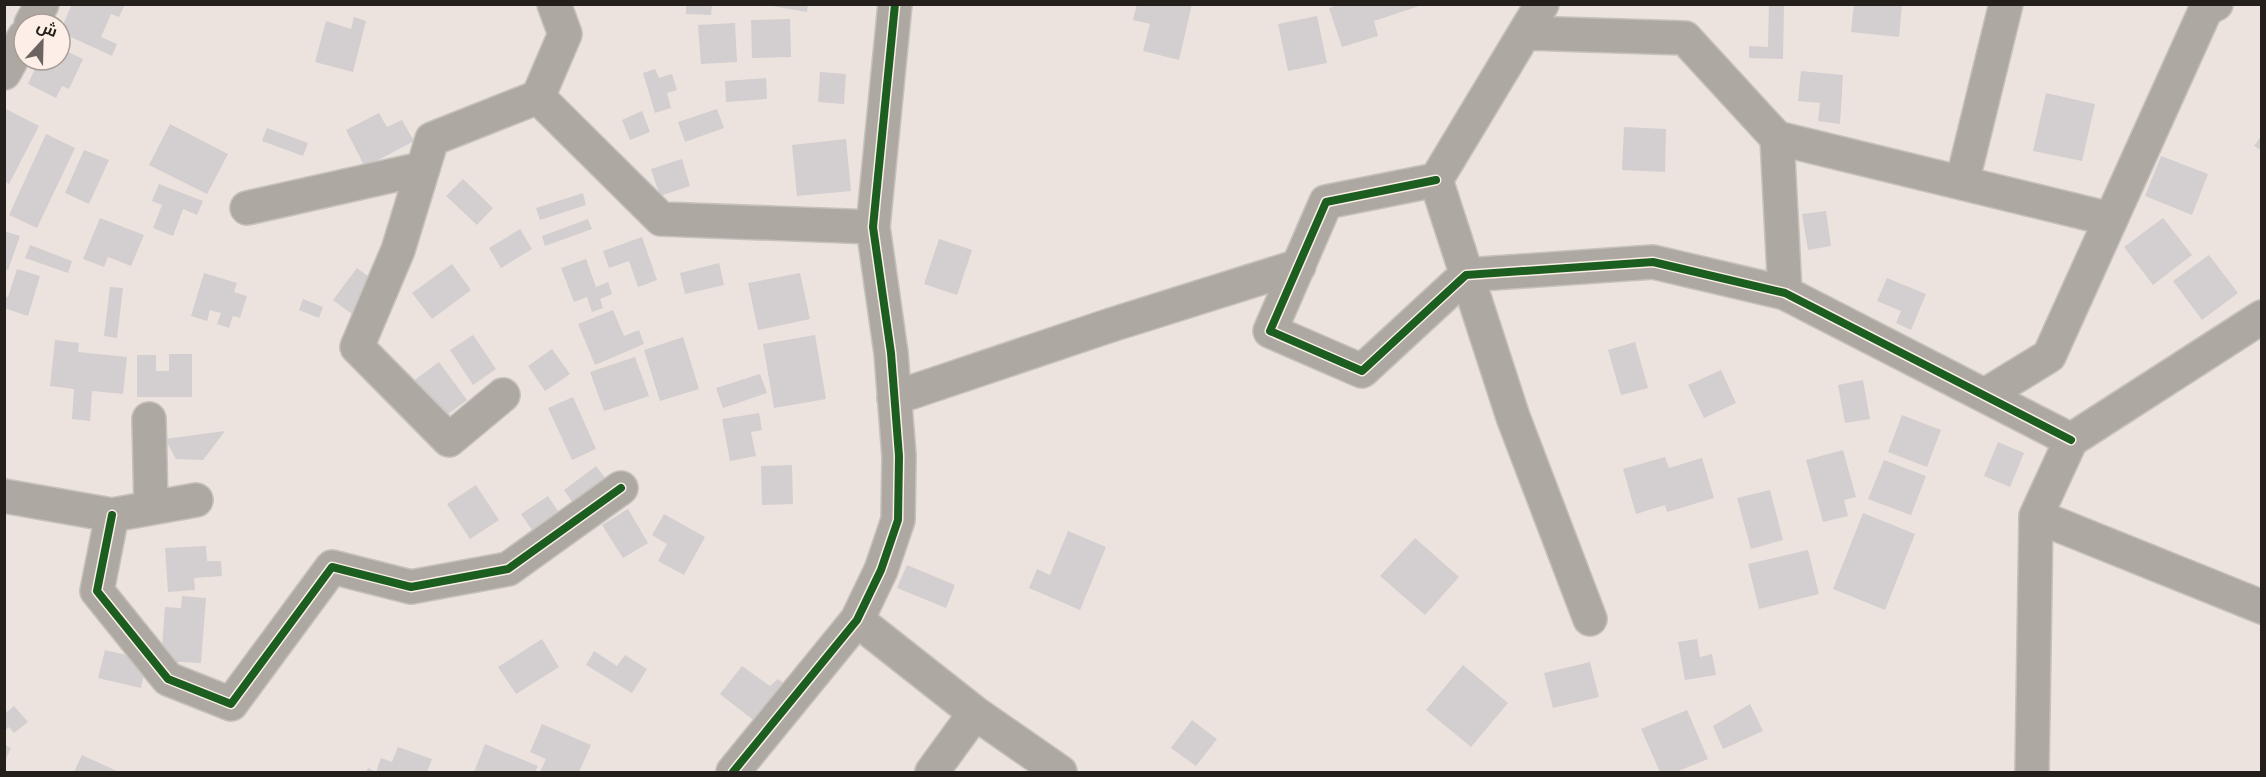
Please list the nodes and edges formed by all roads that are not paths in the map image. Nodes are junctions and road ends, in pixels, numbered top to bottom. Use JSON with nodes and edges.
{"nodes":[{"id":1,"x":554,"y":4,"type":"edge"},
{"id":2,"x":895,"y":4,"type":"edge"},
{"id":3,"x":1542,"y":4,"type":"edge"},
{"id":4,"x":2006,"y":4,"type":"edge"},
{"id":5,"x":2216,"y":4,"type":"edge"},
{"id":6,"x":1525,"y":33,"type":"junction"},
{"id":7,"x":12,"y":59,"type":"edge"},
{"id":8,"x":4,"y":73,"type":"edge"},
{"id":9,"x":538,"y":97,"type":"junction"},
{"id":10,"x":1778,"y":138,"type":"junction"},
{"id":11,"x":421,"y":169,"type":"junction"},
{"id":12,"x":1436,"y":180,"type":"junction"},
{"id":13,"x":1962,"y":183,"type":"junction"},
{"id":14,"x":247,"y":208,"type":"dead end"},
{"id":15,"x":2110,"y":219,"type":"junction"},
{"id":16,"x":873,"y":227,"type":"junction"},
{"id":17,"x":1299,"y":266,"type":"junction"},
{"id":18,"x":1466,"y":274,"type":"junction"},
{"id":19,"x":1785,"y":293,"type":"junction"},
{"id":20,"x":2262,"y":317,"type":"edge"},
{"id":21,"x":503,"y":395,"type":"dead end"},
{"id":22,"x":1985,"y":395,"type":"junction"},
{"id":23,"x":894,"y":398,"type":"junction"},
{"id":24,"x":149,"y":419,"type":"dead end"},
{"id":25,"x":2071,"y":440,"type":"junction"},
{"id":26,"x":621,"y":488,"type":"dead end"},
{"id":27,"x":4,"y":496,"type":"edge"},
{"id":28,"x":196,"y":500,"type":"dead end"},
{"id":29,"x":151,"y":508,"type":"junction"},
{"id":30,"x":111,"y":515,"type":"junction"},
{"id":31,"x":2036,"y":516,"type":"junction"},
{"id":32,"x":2262,"y":607,"type":"edge"},
{"id":33,"x":1590,"y":619,"type":"dead end"},
{"id":34,"x":857,"y":620,"type":"junction"},
{"id":35,"x":975,"y":713,"type":"junction"},
{"id":36,"x":732,"y":772,"type":"edge"},
{"id":37,"x":932,"y":772,"type":"edge"},
{"id":38,"x":1060,"y":772,"type":"edge"},
{"id":39,"x":2032,"y":772,"type":"edge"}],
"edges":[{"from":1,"to":9,"type":"street"},
{"from":2,"to":16,"type":"street"},
{"from":3,"to":6,"type":"street"},
{"from":4,"to":13,"type":"street"},
{"from":5,"to":15,"type":"street"},
{"from":6,"to":10,"type":"street"},
{"from":6,"to":12,"type":"street"},
{"from":7,"to":8,"type":"street"},
{"from":9,"to":11,"type":"street"},
{"from":9,"to":16,"type":"street"},
{"from":10,"to":13,"type":"street"},
{"from":10,"to":19,"type":"street"},
{"from":11,"to":14,"type":"street"},
{"from":11,"to":21,"type":"street"},
{"from":12,"to":17,"type":"street"},
{"from":12,"to":18,"type":"street"},
{"from":13,"to":15,"type":"street"},
{"from":15,"to":22,"type":"street"},
{"from":16,"to":23,"type":"street"},
{"from":17,"to":18,"type":"street"},
{"from":17,"to":23,"type":"street"},
{"from":18,"to":19,"type":"street"},
{"from":18,"to":33,"type":"street"},
{"from":19,"to":22,"type":"street"},
{"from":20,"to":25,"type":"street"},
{"from":22,"to":25,"type":"street"},
{"from":23,"to":34,"type":"street"},
{"from":24,"to":29,"type":"street"},
{"from":25,"to":31,"type":"street"},
{"from":26,"to":30,"type":"street"},
{"from":27,"to":30,"type":"street"},
{"from":28,"to":29,"type":"street"},
{"from":29,"to":30,"type":"street"},
{"from":31,"to":32,"type":"street"},
{"from":31,"to":39,"type":"street"},
{"from":34,"to":35,"type":"street"},
{"from":34,"to":36,"type":"street"},
{"from":35,"to":37,"type":"street"},
{"from":35,"to":38,"type":"street"}]}
